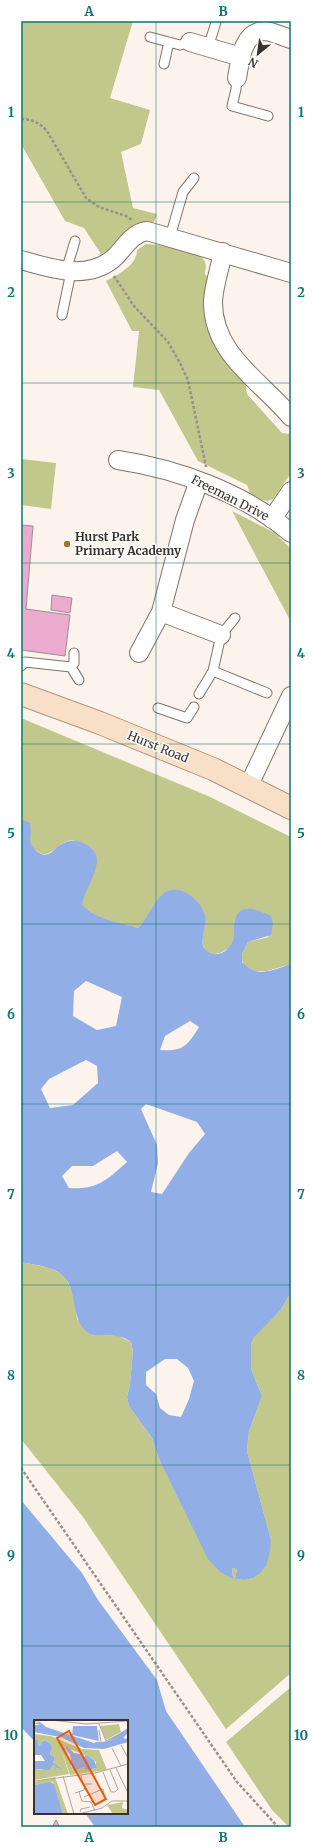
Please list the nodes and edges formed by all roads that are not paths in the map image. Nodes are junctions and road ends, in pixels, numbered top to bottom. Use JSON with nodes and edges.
{"nodes":[{"id":1,"x":216,"y":22,"type":"dead end"},
{"id":2,"x":150,"y":37,"type":"dead end"},
{"id":3,"x":291,"y":39,"type":"edge"},
{"id":4,"x":169,"y":42,"type":"junction"},
{"id":5,"x":190,"y":42,"type":"joint"},
{"id":6,"x":208,"y":48,"type":"junction"},
{"id":7,"x":241,"y":57,"type":"junction"},
{"id":8,"x":164,"y":64,"type":"dead end"},
{"id":9,"x":237,"y":78,"type":"joint"},
{"id":10,"x":232,"y":106,"type":"junction"},
{"id":11,"x":229,"y":115,"type":"dead end"},
{"id":12,"x":268,"y":116,"type":"dead end"},
{"id":13,"x":194,"y":178,"type":"dead end"},
{"id":14,"x":170,"y":237,"type":"junction"},
{"id":15,"x":75,"y":241,"type":"dead end"},
{"id":16,"x":223,"y":252,"type":"junction"},
{"id":17,"x":21,"y":260,"type":"edge"},
{"id":18,"x":68,"y":271,"type":"junction"},
{"id":19,"x":291,"y":273,"type":"edge"},
{"id":20,"x":62,"y":315,"type":"dead end"},
{"id":21,"x":291,"y":417,"type":"edge"},
{"id":22,"x":118,"y":460,"type":"dead end"},
{"id":23,"x":204,"y":483,"type":"junction"},
{"id":24,"x":291,"y":491,"type":"edge"},
{"id":25,"x":272,"y":519,"type":"junction"},
{"id":26,"x":291,"y":533,"type":"edge"},
{"id":27,"x":161,"y":612,"type":"junction"},
{"id":28,"x":234,"y":618,"type":"dead end"},
{"id":29,"x":221,"y":635,"type":"junction"},
{"id":30,"x":139,"y":652,"type":"dead end"},
{"id":31,"x":74,"y":653,"type":"dead end"},
{"id":32,"x":21,"y":666,"type":"edge"},
{"id":33,"x":71,"y":667,"type":"junction"},
{"id":34,"x":213,"y":671,"type":"junction"},
{"id":35,"x":79,"y":680,"type":"dead end"},
{"id":36,"x":267,"y":693,"type":"dead end"},
{"id":37,"x":21,"y":694,"type":"edge"},
{"id":38,"x":199,"y":694,"type":"dead end"},
{"id":39,"x":291,"y":696,"type":"edge"},
{"id":40,"x":194,"y":707,"type":"dead end"},
{"id":41,"x":158,"y":708,"type":"dead end"},
{"id":42,"x":248,"y":787,"type":"junction"},
{"id":43,"x":291,"y":808,"type":"edge"}],
"edges":[{"from":1,"to":6,"type":"lane"},
{"from":2,"to":4,"type":"lane"},
{"from":3,"to":7,"type":"street"},
{"from":4,"to":5,"type":"lane"},
{"from":4,"to":8,"type":"lane"},
{"from":5,"to":6,"type":"street"},
{"from":6,"to":7,"type":"street"},
{"from":7,"to":9,"type":"street"},
{"from":9,"to":10,"type":"lane"},
{"from":10,"to":11,"type":"lane"},
{"from":10,"to":12,"type":"lane"},
{"from":13,"to":14,"type":"lane"},
{"from":14,"to":16,"type":"street"},
{"from":14,"to":18,"type":"street"},
{"from":15,"to":18,"type":"lane"},
{"from":16,"to":19,"type":"street"},
{"from":16,"to":21,"type":"street"},
{"from":17,"to":18,"type":"street"},
{"from":18,"to":20,"type":"lane"},
{"from":22,"to":23,"type":"street","name":"Freeman Drive"},
{"from":23,"to":25,"type":"street","name":"Freeman Drive"},
{"from":23,"to":27,"type":"street"},
{"from":24,"to":25,"type":"street"},
{"from":25,"to":26,"type":"street","name":"Freeman Drive"},
{"from":27,"to":29,"type":"street"},
{"from":27,"to":30,"type":"street"},
{"from":28,"to":29,"type":"lane"},
{"from":29,"to":34,"type":"lane"},
{"from":31,"to":33,"type":"lane"},
{"from":32,"to":33,"type":"lane"},
{"from":33,"to":35,"type":"lane"},
{"from":34,"to":36,"type":"lane"},
{"from":34,"to":38,"type":"lane"},
{"from":37,"to":42,"type":"main road","name":"Hurst Road"},
{"from":39,"to":42,"type":"street"},
{"from":40,"to":41,"type":"lane"},
{"from":42,"to":43,"type":"main road","name":"Hurst Road"}]}
